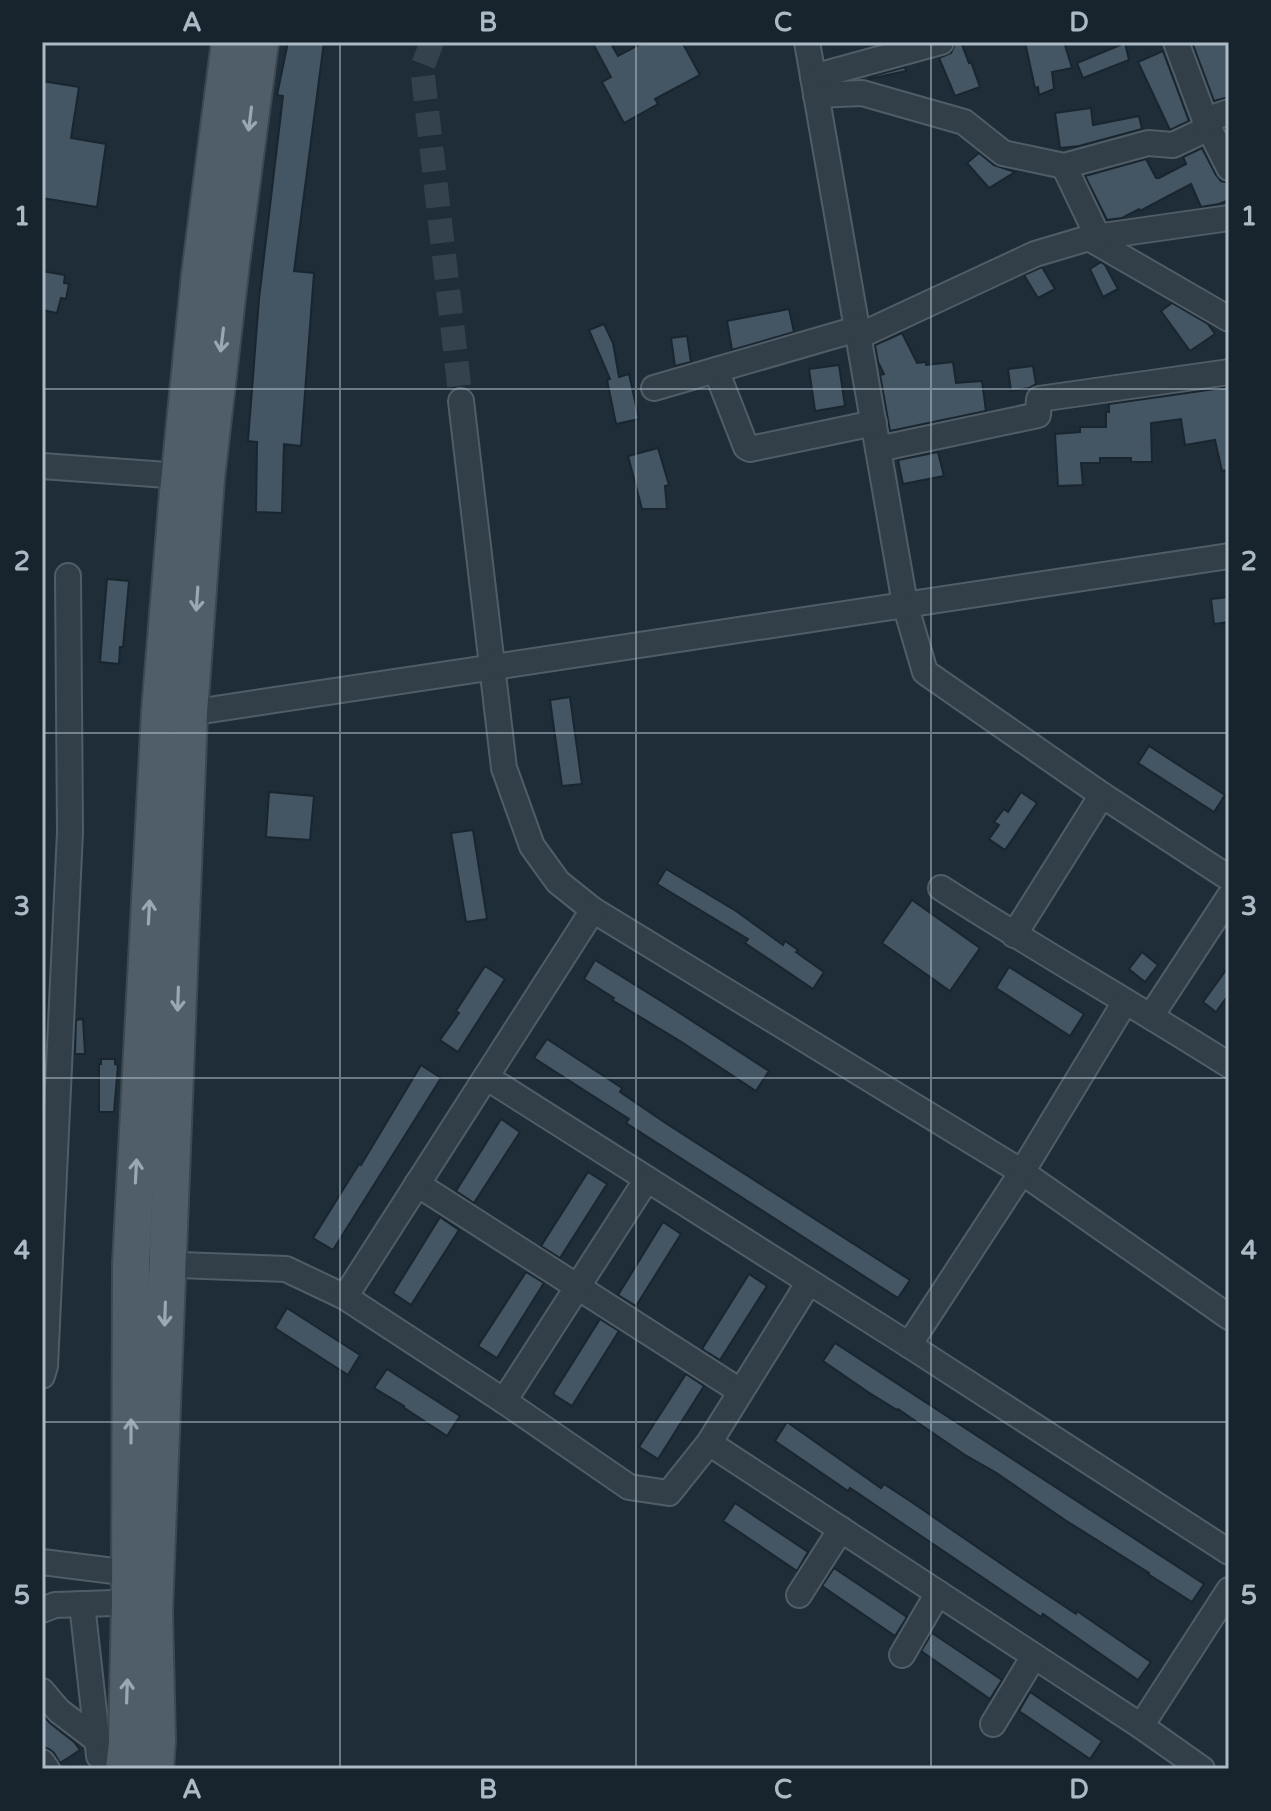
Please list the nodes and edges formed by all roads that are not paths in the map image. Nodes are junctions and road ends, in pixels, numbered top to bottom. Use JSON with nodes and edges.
{"nodes":[{"id":1,"x":230,"y":42,"type":"edge"},
{"id":2,"x":260,"y":42,"type":"edge"},
{"id":3,"x":807,"y":42,"type":"edge"},
{"id":4,"x":941,"y":42,"type":"edge"},
{"id":5,"x":1176,"y":42,"type":"edge"},
{"id":6,"x":815,"y":86,"type":"junction"},
{"id":7,"x":1229,"y":112,"type":"edge"},
{"id":8,"x":1207,"y":124,"type":"junction"},
{"id":9,"x":1064,"y":166,"type":"junction"},
{"id":10,"x":1229,"y":168,"type":"edge"},
{"id":11,"x":1229,"y":218,"type":"edge"},
{"id":12,"x":1094,"y":237,"type":"junction"},
{"id":13,"x":1229,"y":319,"type":"edge"},
{"id":14,"x":858,"y":332,"type":"junction"},
{"id":15,"x":716,"y":370,"type":"junction"},
{"id":16,"x":1229,"y":372,"type":"edge"},
{"id":17,"x":654,"y":388,"type":"dead end"},
{"id":18,"x":461,"y":401,"type":"tunnel mouth"},
{"id":19,"x":874,"y":423,"type":"junction"},
{"id":20,"x":878,"y":449,"type":"junction"},
{"id":21,"x":42,"y":466,"type":"edge"},
{"id":22,"x":193,"y":477,"type":"junction"},
{"id":23,"x":1229,"y":556,"type":"edge"},
{"id":24,"x":68,"y":576,"type":"dead end"},
{"id":25,"x":905,"y":604,"type":"junction"},
{"id":26,"x":493,"y":667,"type":"junction"},
{"id":27,"x":175,"y":712,"type":"junction"},
{"id":28,"x":1102,"y":795,"type":"junction"},
{"id":29,"x":1229,"y":878,"type":"edge"},
{"id":30,"x":941,"y":888,"type":"dead end"},
{"id":31,"x":1229,"y":897,"type":"edge"},
{"id":32,"x":593,"y":910,"type":"junction"},
{"id":33,"x":1014,"y":935,"type":"junction"},
{"id":34,"x":1125,"y":1002,"type":"junction"},
{"id":35,"x":1151,"y":1016,"type":"junction"},
{"id":36,"x":1229,"y":1065,"type":"edge"},
{"id":37,"x":486,"y":1077,"type":"junction"},
{"id":38,"x":1022,"y":1172,"type":"junction"},
{"id":39,"x":647,"y":1179,"type":"junction"},
{"id":40,"x":417,"y":1184,"type":"junction"},
{"id":41,"x":131,"y":1264,"type":"junction"},
{"id":42,"x":167,"y":1265,"type":"junction"},
{"id":43,"x":809,"y":1282,"type":"junction"},
{"id":44,"x":577,"y":1287,"type":"junction"},
{"id":45,"x":345,"y":1297,"type":"junction"},
{"id":46,"x":1229,"y":1317,"type":"edge"},
{"id":47,"x":909,"y":1345,"type":"junction"},
{"id":48,"x":42,"y":1376,"type":"edge"},
{"id":49,"x":740,"y":1391,"type":"junction"},
{"id":50,"x":504,"y":1401,"type":"junction"},
{"id":51,"x":709,"y":1443,"type":"junction"},
{"id":52,"x":841,"y":1529,"type":"junction"},
{"id":53,"x":1229,"y":1552,"type":"edge"},
{"id":54,"x":42,"y":1562,"type":"edge"},
{"id":55,"x":1229,"y":1590,"type":"edge"},
{"id":56,"x":138,"y":1592,"type":"junction"},
{"id":57,"x":938,"y":1593,"type":"junction"},
{"id":58,"x":799,"y":1595,"type":"dead end"},
{"id":59,"x":82,"y":1604,"type":"junction"},
{"id":60,"x":42,"y":1610,"type":"edge"},
{"id":61,"x":902,"y":1655,"type":"dead end"},
{"id":62,"x":1034,"y":1656,"type":"junction"},
{"id":63,"x":42,"y":1691,"type":"edge"},
{"id":64,"x":993,"y":1724,"type":"dead end"},
{"id":65,"x":1141,"y":1726,"type":"junction"},
{"id":66,"x":120,"y":1755,"type":"edge"},
{"id":67,"x":42,"y":1762,"type":"edge"},
{"id":68,"x":47,"y":1769,"type":"edge"},
{"id":69,"x":1202,"y":1769,"type":"edge"}],
"edges":[{"from":1,"to":22,"type":"main road"},
{"from":2,"to":22,"type":"main road","one_way":true},
{"from":3,"to":6,"type":"street"},
{"from":4,"to":6,"type":"street"},
{"from":5,"to":8,"type":"street"},
{"from":6,"to":9,"type":"street"},
{"from":6,"to":14,"type":"street"},
{"from":7,"to":8,"type":"street"},
{"from":8,"to":9,"type":"street"},
{"from":8,"to":10,"type":"street"},
{"from":9,"to":12,"type":"street"},
{"from":11,"to":12,"type":"street"},
{"from":12,"to":13,"type":"street"},
{"from":12,"to":14,"type":"street"},
{"from":14,"to":15,"type":"street"},
{"from":14,"to":19,"type":"street"},
{"from":15,"to":17,"type":"street"},
{"from":15,"to":19,"type":"street"},
{"from":16,"to":20,"type":"street"},
{"from":18,"to":26,"type":"street"},
{"from":19,"to":20,"type":"street"},
{"from":20,"to":25,"type":"street"},
{"from":21,"to":22,"type":"street"},
{"from":22,"to":27,"type":"main road"},
{"from":23,"to":25,"type":"street"},
{"from":24,"to":48,"type":"street"},
{"from":25,"to":26,"type":"street"},
{"from":25,"to":28,"type":"street"},
{"from":26,"to":27,"type":"street"},
{"from":26,"to":32,"type":"street"},
{"from":41,"to":27,"type":"main road","one_way":true},
{"from":27,"to":42,"type":"main road","one_way":true},
{"from":28,"to":29,"type":"street"},
{"from":28,"to":33,"type":"street"},
{"from":30,"to":33,"type":"street"},
{"from":31,"to":35,"type":"street"},
{"from":32,"to":37,"type":"street"},
{"from":32,"to":38,"type":"street"},
{"from":33,"to":34,"type":"street"},
{"from":34,"to":35,"type":"street"},
{"from":34,"to":38,"type":"street"},
{"from":35,"to":36,"type":"street"},
{"from":37,"to":39,"type":"street"},
{"from":37,"to":40,"type":"street"},
{"from":38,"to":46,"type":"street"},
{"from":38,"to":47,"type":"street"},
{"from":39,"to":43,"type":"street"},
{"from":39,"to":44,"type":"street"},
{"from":40,"to":44,"type":"street"},
{"from":40,"to":45,"type":"street"},
{"from":41,"to":42,"type":"street"},
{"from":56,"to":41,"type":"main road","one_way":true},
{"from":42,"to":45,"type":"street"},
{"from":42,"to":56,"type":"main road","one_way":true},
{"from":43,"to":47,"type":"street"},
{"from":43,"to":49,"type":"street"},
{"from":44,"to":49,"type":"street"},
{"from":44,"to":50,"type":"street"},
{"from":45,"to":50,"type":"street"},
{"from":47,"to":53,"type":"street"},
{"from":49,"to":51,"type":"street"},
{"from":50,"to":51,"type":"street"},
{"from":51,"to":52,"type":"street"},
{"from":52,"to":57,"type":"street"},
{"from":52,"to":58,"type":"street"},
{"from":54,"to":56,"type":"street"},
{"from":55,"to":65,"type":"street"},
{"from":56,"to":59,"type":"street"},
{"from":56,"to":66,"type":"main road"},
{"from":57,"to":61,"type":"street"},
{"from":57,"to":62,"type":"street"},
{"from":59,"to":60,"type":"street"},
{"from":59,"to":66,"type":"street"},
{"from":62,"to":64,"type":"street"},
{"from":62,"to":65,"type":"street"},
{"from":63,"to":66,"type":"street"},
{"from":65,"to":69,"type":"street"},
{"from":67,"to":68,"type":"street"}]}
